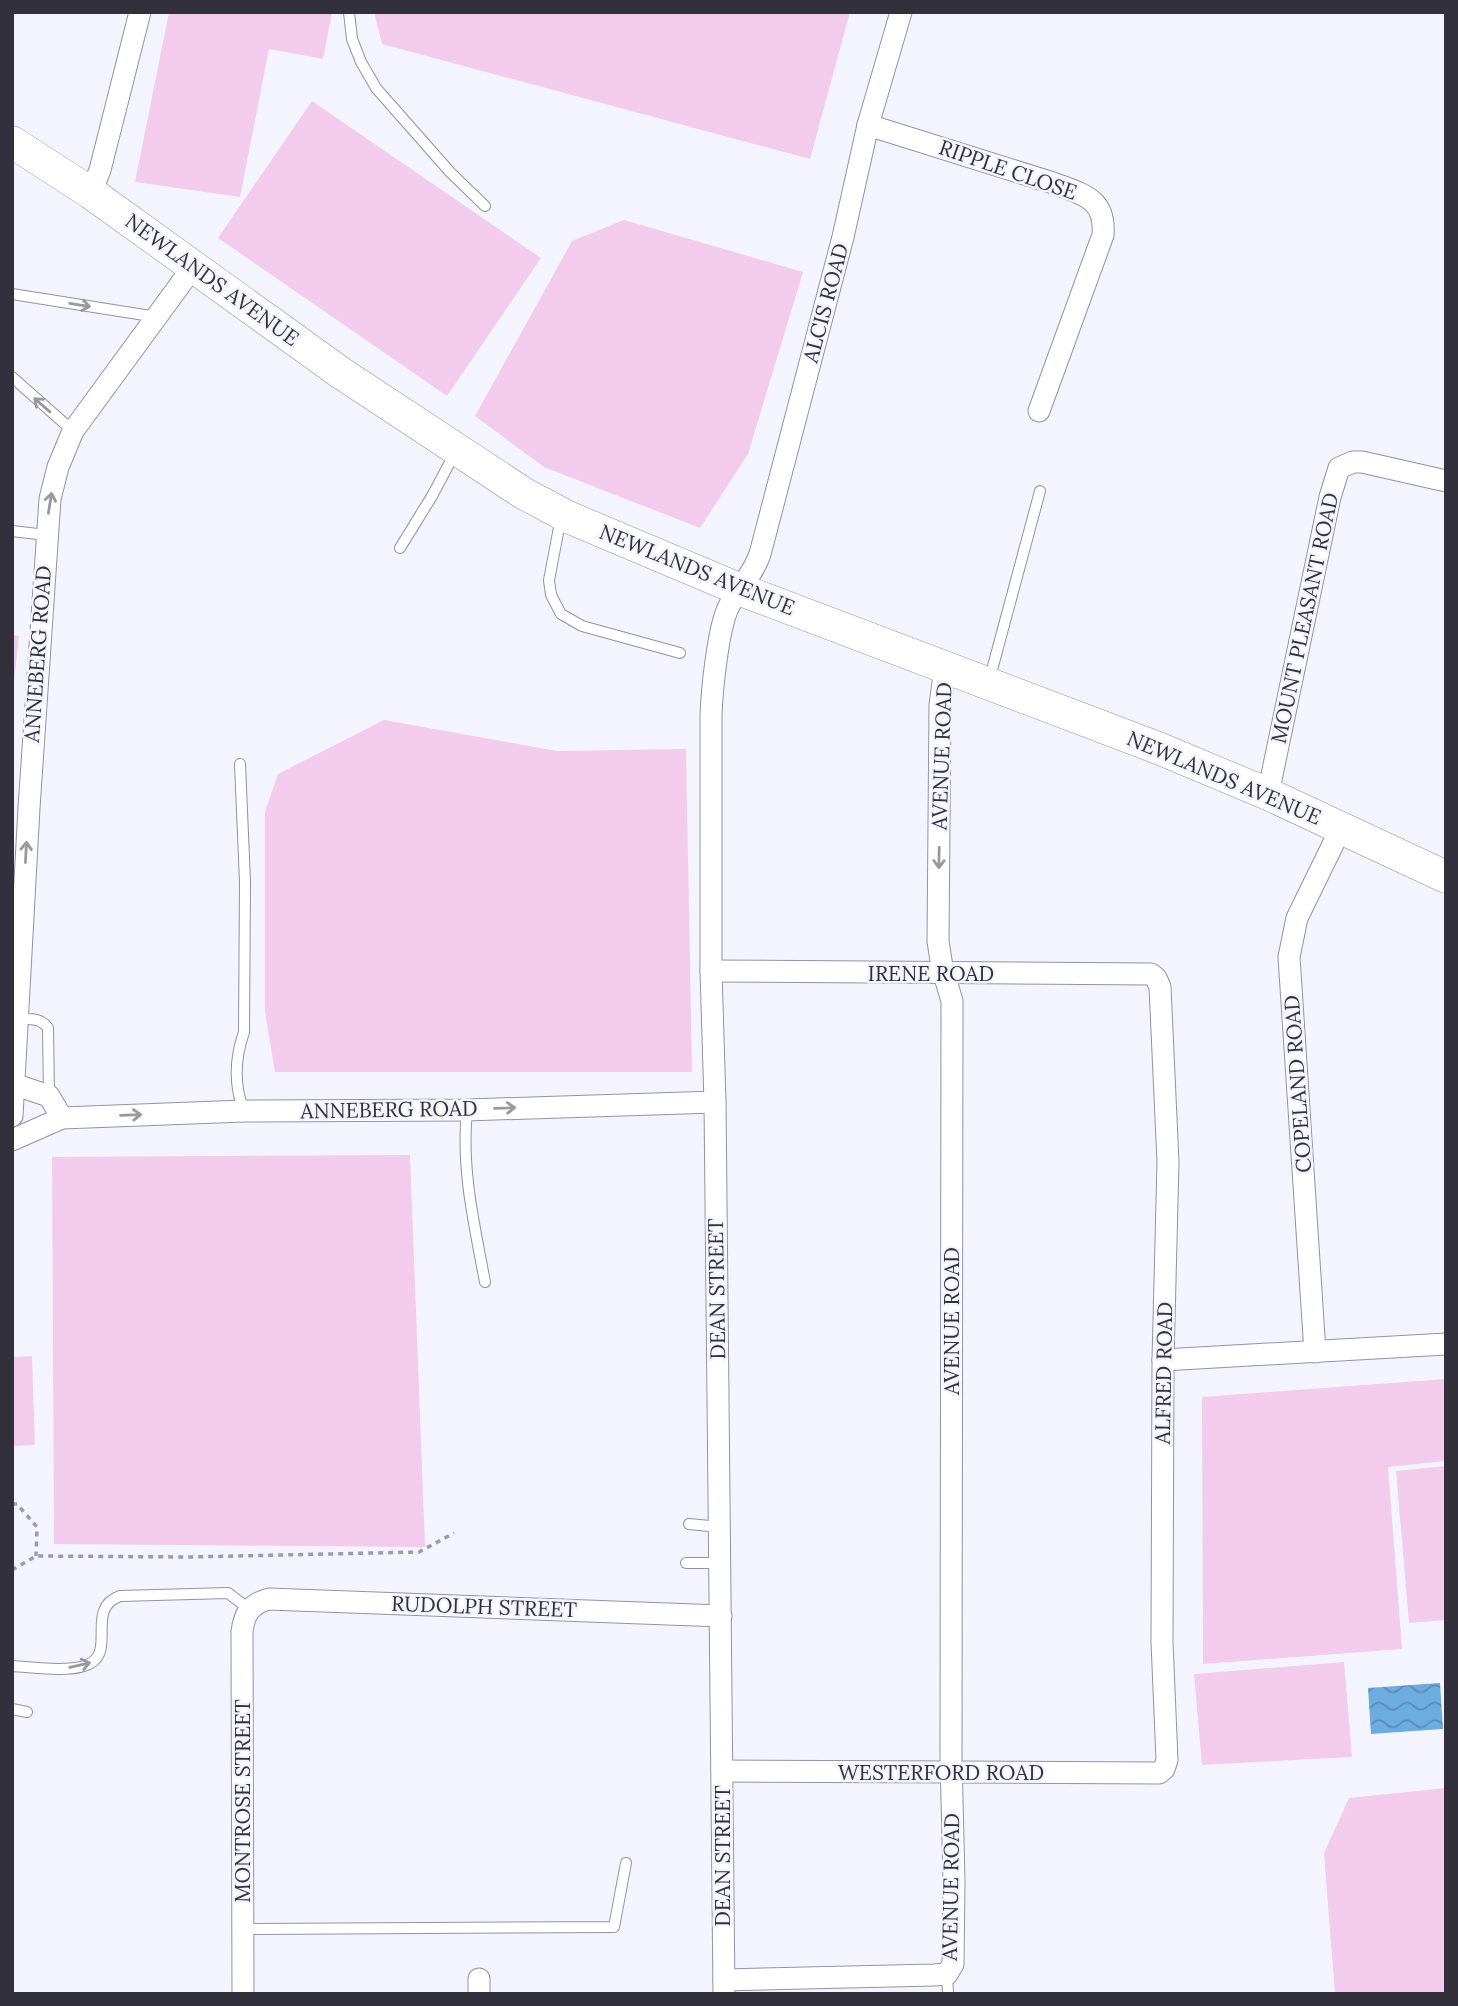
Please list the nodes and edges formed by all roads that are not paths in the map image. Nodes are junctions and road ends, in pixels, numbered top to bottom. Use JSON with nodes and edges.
{"nodes":[{"id":1,"x":140,"y":12,"type":"edge"},
{"id":2,"x":349,"y":12,"type":"edge"},
{"id":3,"x":901,"y":12,"type":"edge"},
{"id":4,"x":868,"y":125,"type":"junction"},
{"id":5,"x":12,"y":142,"type":"edge"},
{"id":6,"x":91,"y":193,"type":"junction"},
{"id":7,"x":485,"y":206,"type":"dead end"},
{"id":8,"x":193,"y":267,"type":"junction"},
{"id":9,"x":12,"y":294,"type":"edge"},
{"id":10,"x":157,"y":317,"type":"junction"},
{"id":11,"x":12,"y":377,"type":"edge"},
{"id":12,"x":1039,"y":411,"type":"dead end"},
{"id":13,"x":73,"y":431,"type":"junction"},
{"id":14,"x":457,"y":448,"type":"junction"},
{"id":15,"x":1446,"y":481,"type":"edge"},
{"id":16,"x":1040,"y":491,"type":"dead end"},
{"id":17,"x":562,"y":514,"type":"junction"},
{"id":18,"x":12,"y":531,"type":"edge"},
{"id":19,"x":46,"y":535,"type":"junction"},
{"id":20,"x":400,"y":548,"type":"dead end"},
{"id":21,"x":741,"y":590,"type":"junction"},
{"id":22,"x":680,"y":653,"type":"dead end"},
{"id":23,"x":945,"y":668,"type":"junction"},
{"id":24,"x":988,"y":684,"type":"junction"},
{"id":25,"x":240,"y":764,"type":"dead end"},
{"id":26,"x":1268,"y":794,"type":"junction"},
{"id":27,"x":1341,"y":828,"type":"junction"},
{"id":28,"x":1390,"y":849,"type":"junction"},
{"id":29,"x":1446,"y":860,"type":"edge"},
{"id":30,"x":1446,"y":877,"type":"edge"},
{"id":31,"x":711,"y":971,"type":"junction"},
{"id":32,"x":944,"y":974,"type":"junction"},
{"id":33,"x":1151,"y":974,"type":"joint"},
{"id":34,"x":16,"y":1019,"type":"junction"},
{"id":35,"x":13,"y":1084,"type":"edge"},
{"id":36,"x":49,"y":1096,"type":"junction"},
{"id":37,"x":715,"y":1102,"type":"junction"},
{"id":38,"x":467,"y":1110,"type":"junction"},
{"id":39,"x":244,"y":1111,"type":"junction"},
{"id":40,"x":12,"y":1116,"type":"edge"},
{"id":41,"x":62,"y":1118,"type":"junction"},
{"id":42,"x":12,"y":1140,"type":"edge"},
{"id":43,"x":485,"y":1282,"type":"dead end"},
{"id":44,"x":1446,"y":1344,"type":"edge"},
{"id":45,"x":1315,"y":1352,"type":"junction"},
{"id":46,"x":1163,"y":1360,"type":"junction"},
{"id":47,"x":689,"y":1524,"type":"dead end"},
{"id":48,"x":720,"y":1527,"type":"junction"},
{"id":49,"x":686,"y":1563,"type":"dead end"},
{"id":50,"x":720,"y":1563,"type":"junction"},
{"id":51,"x":249,"y":1609,"type":"junction"},
{"id":52,"x":721,"y":1616,"type":"junction"},
{"id":53,"x":12,"y":1666,"type":"edge"},
{"id":54,"x":12,"y":1709,"type":"edge"},
{"id":55,"x":27,"y":1712,"type":"dead end"},
{"id":56,"x":722,"y":1772,"type":"junction"},
{"id":57,"x":952,"y":1773,"type":"junction"},
{"id":58,"x":1159,"y":1773,"type":"joint"},
{"id":59,"x":625,"y":1863,"type":"dead end"},
{"id":60,"x":244,"y":1929,"type":"junction"},
{"id":61,"x":947,"y":1984,"type":"edge"},
{"id":62,"x":724,"y":1987,"type":"edge"},
{"id":63,"x":243,"y":1994,"type":"edge"}],
"edges":[{"from":1,"to":6,"type":"street"},
{"from":2,"to":7,"type":"lane"},
{"from":3,"to":4,"type":"street","name":"ALCIS ROAD"},
{"from":4,"to":12,"type":"street","name":"RIPPLE CLOSE"},
{"from":4,"to":21,"type":"street","name":"ALCIS ROAD"},
{"from":5,"to":6,"type":"main road","name":"NEWLANDS AVENUE"},
{"from":6,"to":8,"type":"main road","name":"NEWLANDS AVENUE"},
{"from":8,"to":10,"type":"street","name":"ANNEBERG ROAD"},
{"from":8,"to":14,"type":"main road","name":"NEWLANDS AVENUE"},
{"from":9,"to":10,"type":"lane","one_way":true},
{"from":10,"to":13,"type":"street","name":"ANNEBERG ROAD"},
{"from":13,"to":11,"type":"lane","one_way":true},
{"from":19,"to":13,"type":"street","name":"ANNEBERG ROAD","one_way":true},
{"from":14,"to":17,"type":"main road","name":"NEWLANDS AVENUE"},
{"from":14,"to":20,"type":"lane"},
{"from":15,"to":26,"type":"street","name":"MOUNT PLEASANT ROAD"},
{"from":16,"to":24,"type":"lane"},
{"from":17,"to":21,"type":"main road","name":"NEWLANDS AVENUE"},
{"from":17,"to":22,"type":"lane"},
{"from":18,"to":19,"type":"lane"},
{"from":34,"to":19,"type":"street","name":"ANNEBERG ROAD","one_way":true},
{"from":21,"to":23,"type":"main road","name":"NEWLANDS AVENUE"},
{"from":21,"to":31,"type":"street","name":"DEAN STREET"},
{"from":23,"to":24,"type":"main road","name":"NEWLANDS AVENUE"},
{"from":23,"to":32,"type":"street","name":"AVENUE ROAD","one_way":true},
{"from":24,"to":26,"type":"main road","name":"NEWLANDS AVENUE"},
{"from":25,"to":39,"type":"lane"},
{"from":26,"to":27,"type":"main road","name":"NEWLANDS AVENUE"},
{"from":27,"to":28,"type":"main road","name":"NEWLANDS AVENUE"},
{"from":27,"to":45,"type":"street","name":"COPELAND ROAD"},
{"from":28,"to":29,"type":"main road"},
{"from":28,"to":30,"type":"main road","name":"NEWLANDS AVENUE"},
{"from":31,"to":32,"type":"street","name":"IRENE ROAD"},
{"from":31,"to":37,"type":"street","name":"DEAN STREET"},
{"from":32,"to":33,"type":"street","name":"IRENE ROAD"},
{"from":32,"to":57,"type":"street","name":"AVENUE ROAD"},
{"from":33,"to":46,"type":"street","name":"ALFRED ROAD"},
{"from":34,"to":35,"type":"street","name":"ANNEBERG ROAD"},
{"from":34,"to":36,"type":"lane"},
{"from":35,"to":36,"type":"street"},
{"from":35,"to":40,"type":"street","name":"ANNEBERG ROAD"},
{"from":36,"to":41,"type":"street"},
{"from":38,"to":37,"type":"street","name":"ANNEBERG ROAD","one_way":true},
{"from":37,"to":48,"type":"street","name":"DEAN STREET"},
{"from":38,"to":39,"type":"street","name":"ANNEBERG ROAD"},
{"from":38,"to":43,"type":"lane"},
{"from":41,"to":39,"type":"street","name":"ANNEBERG ROAD","one_way":true},
{"from":41,"to":42,"type":"street","name":"ANNEBERG ROAD"},
{"from":44,"to":45,"type":"street"},
{"from":45,"to":46,"type":"street"},
{"from":46,"to":58,"type":"street","name":"ALFRED ROAD"},
{"from":47,"to":48,"type":"lane"},
{"from":48,"to":50,"type":"street","name":"DEAN STREET"},
{"from":49,"to":50,"type":"lane"},
{"from":50,"to":52,"type":"street","name":"DEAN STREET"},
{"from":51,"to":52,"type":"street","name":"RUDOLPH STREET"},
{"from":53,"to":51,"type":"lane","one_way":true},
{"from":51,"to":60,"type":"street","name":"MONTROSE STREET"},
{"from":52,"to":56,"type":"street","name":"DEAN STREET"},
{"from":54,"to":55,"type":"lane"},
{"from":56,"to":57,"type":"street","name":"WESTERFORD ROAD"},
{"from":56,"to":62,"type":"street","name":"DEAN STREET"},
{"from":57,"to":58,"type":"street","name":"WESTERFORD ROAD"},
{"from":57,"to":61,"type":"street","name":"AVENUE ROAD"},
{"from":59,"to":60,"type":"lane"},
{"from":60,"to":63,"type":"street","name":"MONTROSE STREET"},
{"from":61,"to":62,"type":"street"}]}
